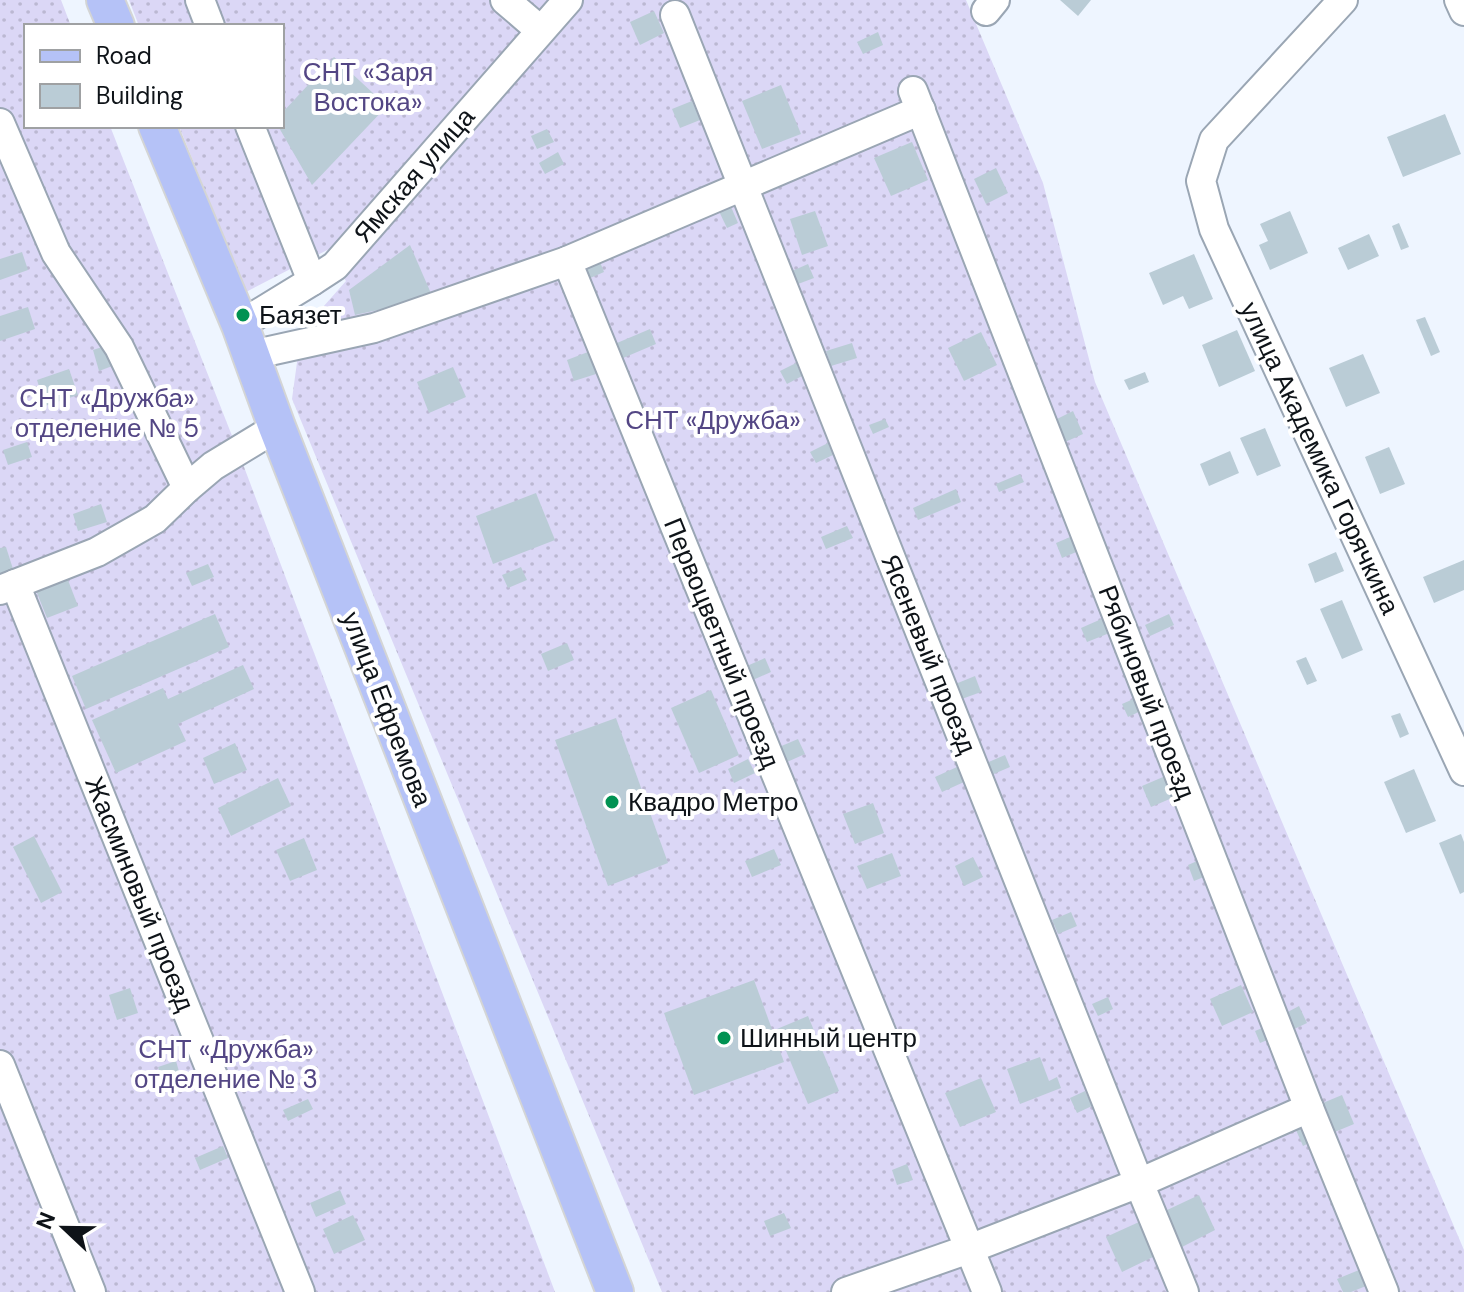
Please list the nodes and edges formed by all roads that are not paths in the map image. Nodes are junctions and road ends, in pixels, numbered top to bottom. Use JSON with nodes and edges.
{"nodes":[{"id":1,"x":105,"y":0,"type":"edge"},
{"id":2,"x":200,"y":0,"type":"edge"},
{"id":3,"x":505,"y":0,"type":"edge"},
{"id":4,"x":568,"y":0,"type":"edge"},
{"id":5,"x":1343,"y":0,"type":"edge"},
{"id":6,"x":1459,"y":0,"type":"edge"},
{"id":7,"x":1464,"y":11,"type":"edge"},
{"id":8,"x":675,"y":15,"type":"dead end"},
{"id":9,"x":115,"y":24,"type":"edge"},
{"id":10,"x":209,"y":24,"type":"edge"},
{"id":11,"x":540,"y":30,"type":"junction"},
{"id":12,"x":0,"y":123,"type":"edge"},
{"id":13,"x":158,"y":128,"type":"edge"},
{"id":14,"x":251,"y":128,"type":"edge"},
{"id":15,"x":744,"y":186,"type":"junction"},
{"id":16,"x":567,"y":261,"type":"junction"},
{"id":17,"x":312,"y":281,"type":"junction"},
{"id":18,"x":245,"y":340,"type":"junction"},
{"id":19,"x":277,"y":427,"type":"junction"},
{"id":20,"x":187,"y":488,"type":"junction"},
{"id":21,"x":8,"y":587,"type":"edge"},
{"id":22,"x":1464,"y":771,"type":"edge"},
{"id":23,"x":0,"y":1065,"type":"edge"},
{"id":24,"x":1309,"y":1108,"type":"junction"},
{"id":25,"x":1139,"y":1183,"type":"junction"},
{"id":26,"x":969,"y":1249,"type":"junction"},
{"id":27,"x":91,"y":1292,"type":"edge"},
{"id":28,"x":300,"y":1292,"type":"edge"},
{"id":29,"x":615,"y":1292,"type":"edge"},
{"id":30,"x":846,"y":1292,"type":"edge"},
{"id":31,"x":987,"y":1292,"type":"edge"},
{"id":32,"x":1184,"y":1292,"type":"edge"},
{"id":33,"x":1384,"y":1292,"type":"edge"}],
"edges":[{"from":1,"to":9,"type":"main road"},
{"from":2,"to":10,"type":"street"},
{"from":3,"to":11,"type":"street"},
{"from":4,"to":11,"type":"street","name":"Ямская улица"},
{"from":5,"to":22,"type":"street","name":"улица Академика Горячкина"},
{"from":6,"to":7,"type":"street"},
{"from":8,"to":15,"type":"street","name":"Ясеневый проезд"},
{"from":11,"to":17,"type":"street","name":"Ямская улица"},
{"from":12,"to":20,"type":"street"},
{"from":13,"to":18,"type":"main road","name":"улица Ефремова"},
{"from":14,"to":17,"type":"street"},
{"from":15,"to":16,"type":"street"},
{"from":15,"to":24,"type":"street","name":"Рябиновый проезд"},
{"from":15,"to":25,"type":"street","name":"Ясеневый проезд"},
{"from":16,"to":18,"type":"street"},
{"from":16,"to":26,"type":"street","name":"Первоцветный проезд"},
{"from":17,"to":18,"type":"street","name":"Ямская улица"},
{"from":18,"to":19,"type":"main road","name":"улица Ефремова"},
{"from":19,"to":20,"type":"street"},
{"from":19,"to":29,"type":"main road","name":"улица Ефремова"},
{"from":20,"to":21,"type":"street"},
{"from":21,"to":28,"type":"street","name":"Жасминовый проезд"},
{"from":23,"to":27,"type":"street"},
{"from":24,"to":25,"type":"street"},
{"from":24,"to":33,"type":"street","name":"Рябиновый проезд"},
{"from":25,"to":26,"type":"street"},
{"from":25,"to":32,"type":"street","name":"Ясеневый проезд"},
{"from":26,"to":30,"type":"street"},
{"from":26,"to":31,"type":"street","name":"Первоцветный проезд"}]}
